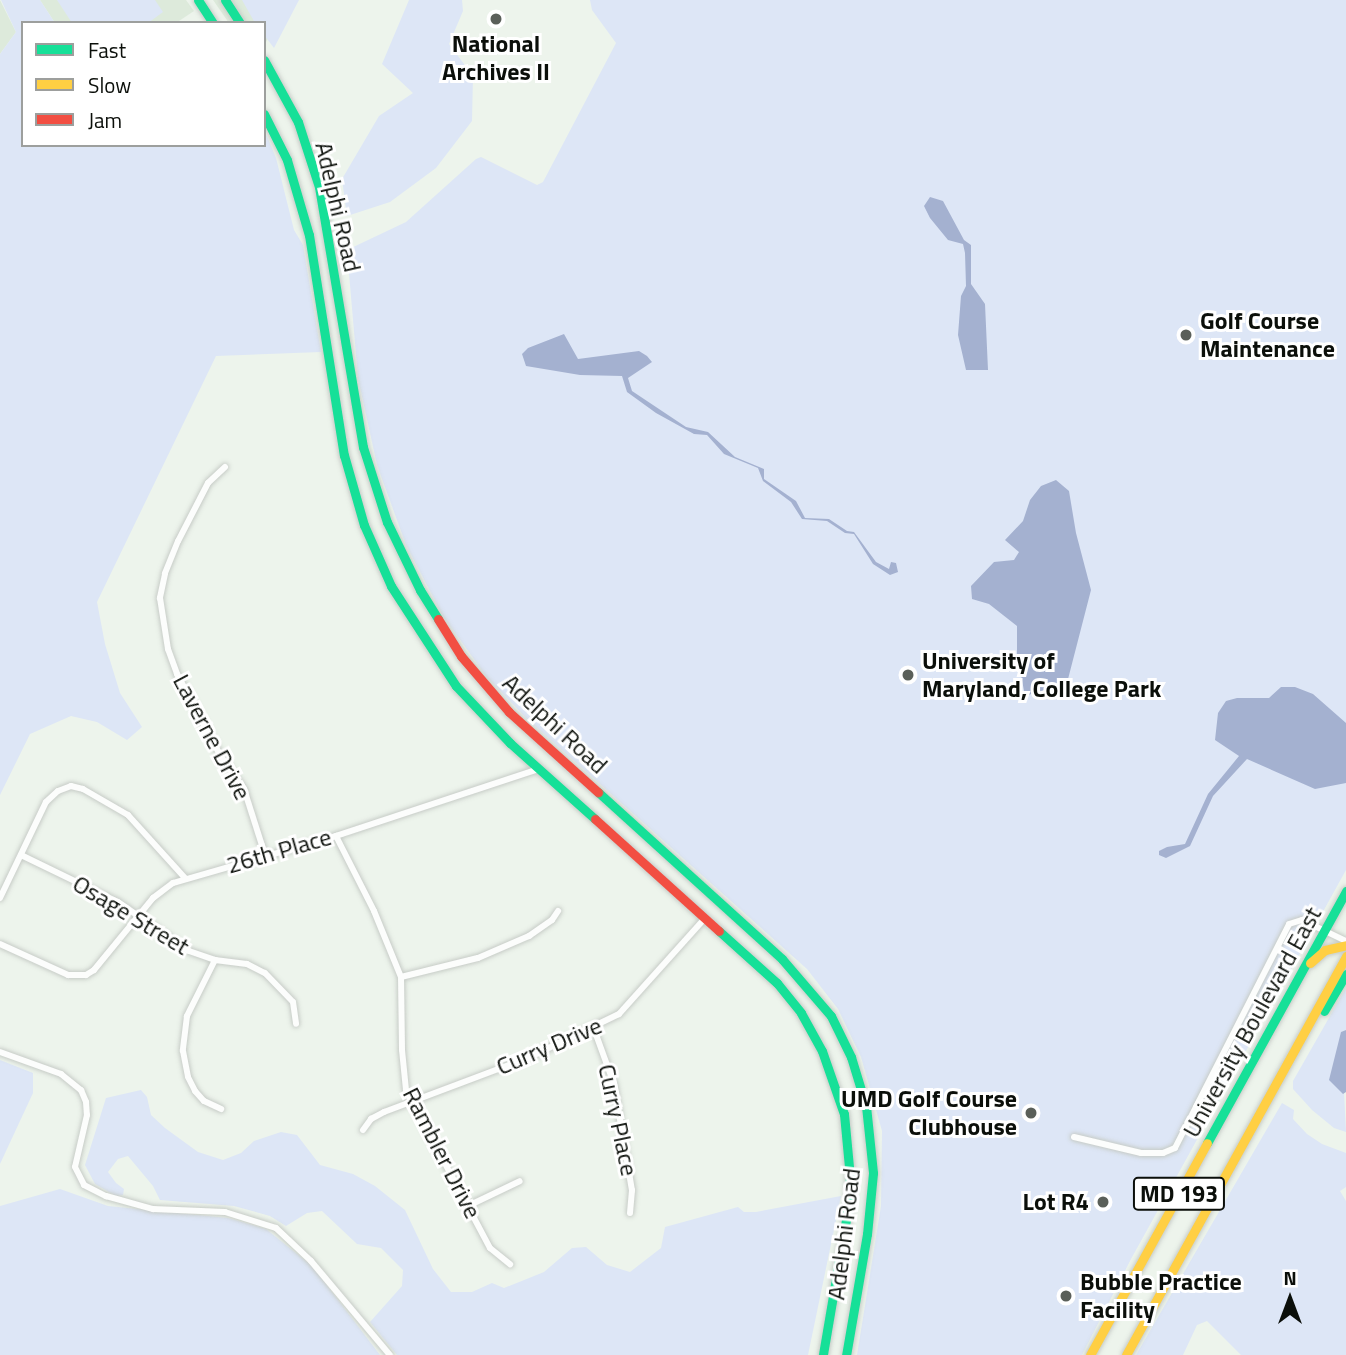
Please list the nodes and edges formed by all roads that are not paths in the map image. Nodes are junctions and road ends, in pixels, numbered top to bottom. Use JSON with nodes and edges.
{"nodes":[{"id":1,"x":198,"y":0,"type":"edge"},
{"id":2,"x":225,"y":0,"type":"edge"},
{"id":3,"x":211,"y":21,"type":"edge"},
{"id":4,"x":239,"y":21,"type":"edge"},
{"id":5,"x":266,"y":64,"type":"edge"},
{"id":6,"x":266,"y":118,"type":"edge"},
{"id":7,"x":225,"y":467,"type":"dead end"},
{"id":8,"x":539,"y":769,"type":"junction"},
{"id":9,"x":336,"y":835,"type":"junction"},
{"id":10,"x":21,"y":855,"type":"junction"},
{"id":11,"x":265,"y":855,"type":"junction"},
{"id":12,"x":186,"y":878,"type":"junction"},
{"id":13,"x":1346,"y":891,"type":"edge"},
{"id":14,"x":0,"y":898,"type":"edge"},
{"id":15,"x":558,"y":911,"type":"dead end"},
{"id":16,"x":138,"y":915,"type":"junction"},
{"id":17,"x":705,"y":918,"type":"junction"},
{"id":18,"x":1325,"y":930,"type":"junction"},
{"id":19,"x":1346,"y":943,"type":"edge"},
{"id":20,"x":0,"y":944,"type":"edge"},
{"id":21,"x":1346,"y":956,"type":"edge"},
{"id":22,"x":215,"y":960,"type":"junction"},
{"id":23,"x":1346,"y":975,"type":"edge"},
{"id":24,"x":401,"y":978,"type":"junction"},
{"id":25,"x":1298,"y":979,"type":"junction"},
{"id":26,"x":296,"y":1024,"type":"dead end"},
{"id":27,"x":594,"y":1029,"type":"junction"},
{"id":28,"x":1302,"y":1038,"type":"junction"},
{"id":29,"x":0,"y":1052,"type":"edge"},
{"id":30,"x":412,"y":1101,"type":"junction"},
{"id":31,"x":220,"y":1109,"type":"dead end"},
{"id":32,"x":363,"y":1130,"type":"dead end"},
{"id":33,"x":1074,"y":1138,"type":"dead end"},
{"id":34,"x":520,"y":1181,"type":"dead end"},
{"id":35,"x":470,"y":1205,"type":"junction"},
{"id":36,"x":630,"y":1213,"type":"dead end"},
{"id":37,"x":510,"y":1264,"type":"dead end"},
{"id":38,"x":390,"y":1355,"type":"edge"},
{"id":39,"x":823,"y":1355,"type":"edge"},
{"id":40,"x":846,"y":1355,"type":"edge"},
{"id":41,"x":1090,"y":1355,"type":"edge"},
{"id":42,"x":1126,"y":1355,"type":"edge"}],
"edges":[{"from":1,"to":3,"type":"main road"},
{"from":2,"to":4,"type":"main road"},
{"from":5,"to":40,"type":"main road","name":"Adelphi Road"},
{"from":6,"to":8,"type":"main road","name":"Adelphi Road"},
{"from":7,"to":11,"type":"street","name":"Laverne Drive"},
{"from":8,"to":9,"type":"street","name":"26th Place"},
{"from":8,"to":17,"type":"main road","name":"Adelphi Road"},
{"from":9,"to":11,"type":"street","name":"26th Place"},
{"from":9,"to":24,"type":"street","name":"Rambler Drive"},
{"from":10,"to":12,"type":"street"},
{"from":10,"to":14,"type":"street"},
{"from":10,"to":16,"type":"street","name":"Osage Street"},
{"from":11,"to":12,"type":"street","name":"26th Place"},
{"from":12,"to":16,"type":"street","name":"26th Place"},
{"from":13,"to":18,"type":"main road","name":"University Boulevard East","number":"MD 193"},
{"from":15,"to":24,"type":"street"},
{"from":16,"to":20,"type":"street","name":"26th Place"},
{"from":16,"to":22,"type":"street","name":"Osage Street"},
{"from":17,"to":27,"type":"street","name":"Curry Drive"},
{"from":17,"to":39,"type":"main road","name":"Adelphi Road"},
{"from":18,"to":19,"type":"street"},
{"from":18,"to":25,"type":"main road","name":"University Boulevard East","number":"MD 193"},
{"from":18,"to":33,"type":"street"},
{"from":19,"to":25,"type":"main road"},
{"from":21,"to":28,"type":"main road","name":"University Boulevard East","number":"MD 193"},
{"from":22,"to":26,"type":"street","name":"Osage Street"},
{"from":22,"to":31,"type":"street"},
{"from":23,"to":28,"type":"main road"},
{"from":24,"to":30,"type":"street","name":"Rambler Drive"},
{"from":25,"to":41,"type":"main road","name":"University Boulevard East","number":"MD 193"},
{"from":27,"to":30,"type":"street","name":"Curry Drive"},
{"from":27,"to":36,"type":"street","name":"Curry Place"},
{"from":28,"to":42,"type":"main road","name":"University Boulevard East","number":"MD 193"},
{"from":29,"to":38,"type":"street"},
{"from":30,"to":32,"type":"street","name":"Curry Drive"},
{"from":30,"to":35,"type":"street","name":"Rambler Drive"},
{"from":34,"to":35,"type":"street"},
{"from":35,"to":37,"type":"street","name":"Rambler Drive"}]}
